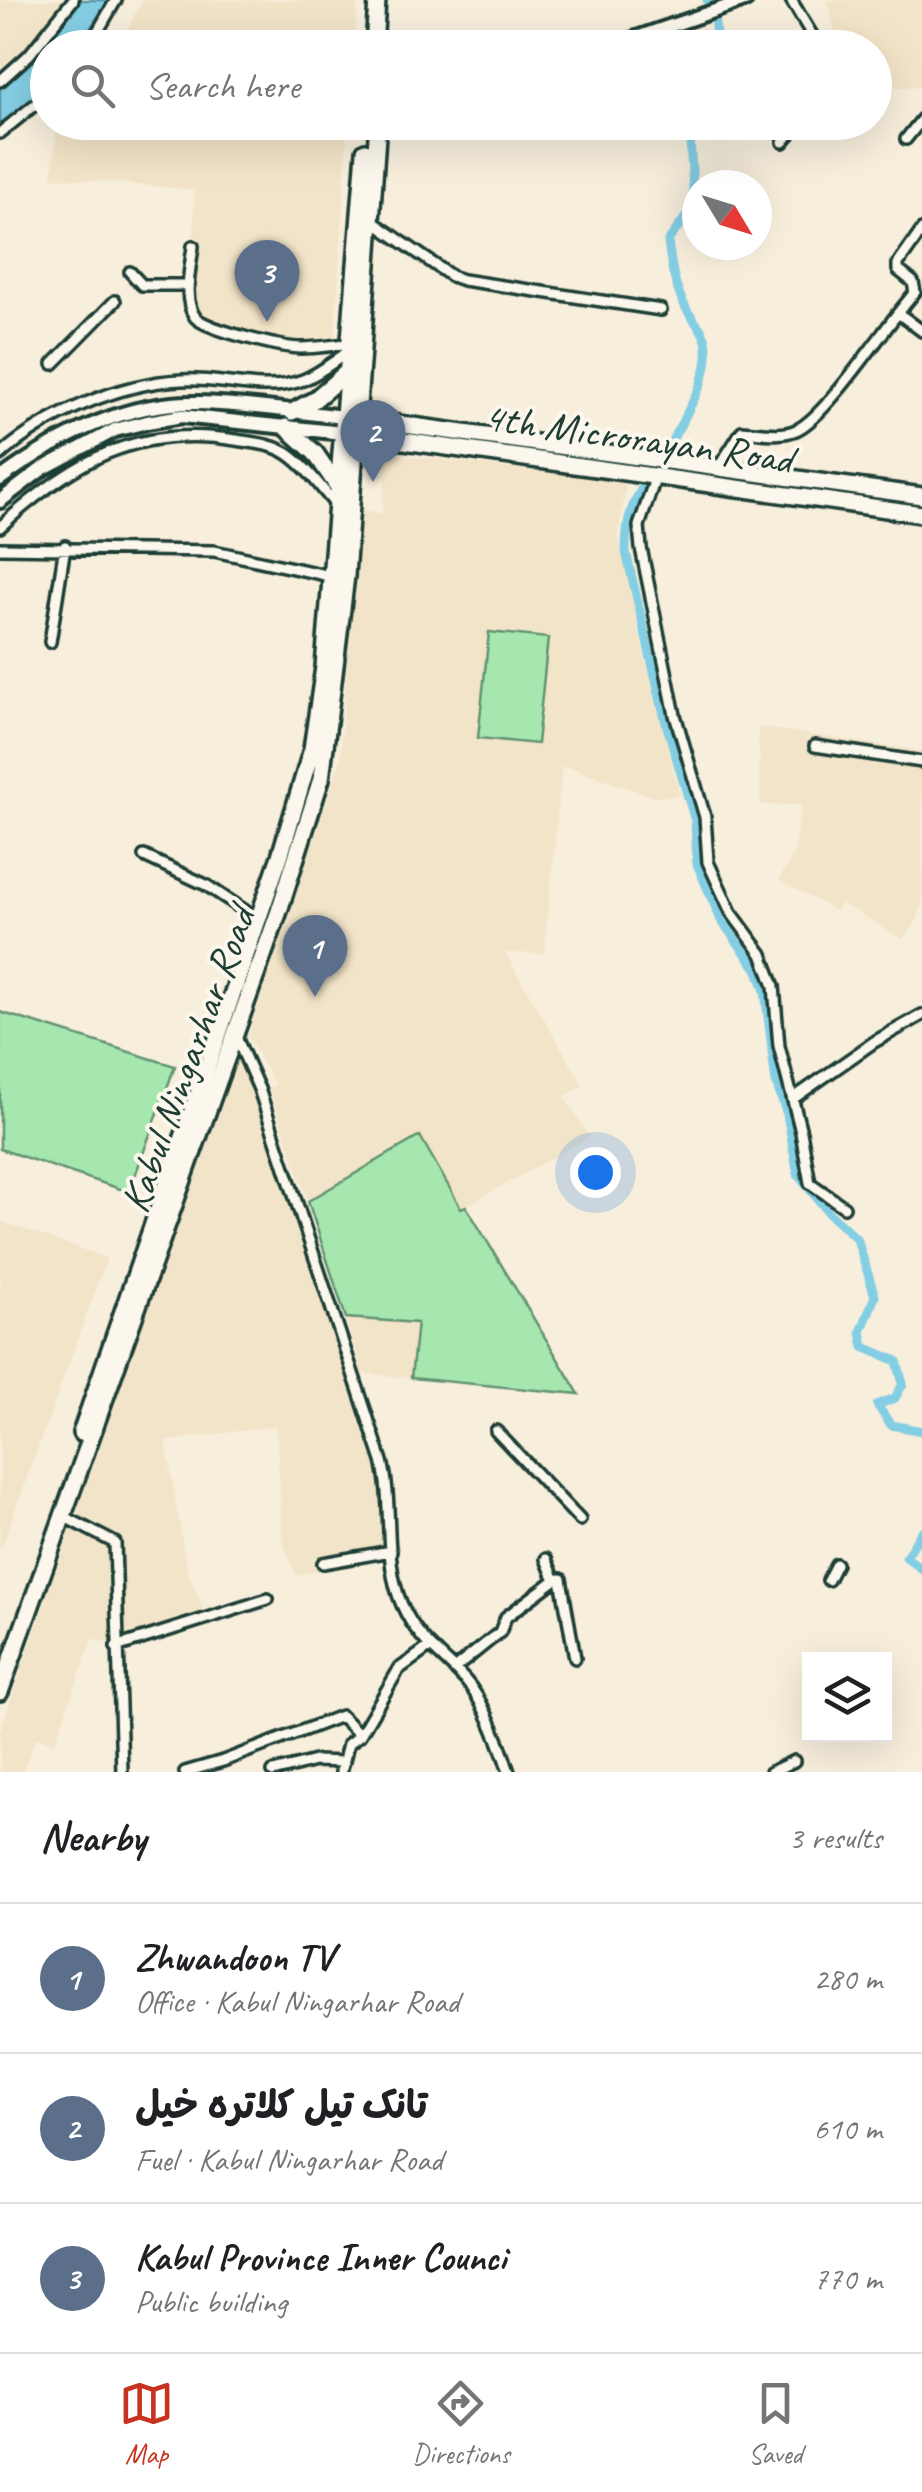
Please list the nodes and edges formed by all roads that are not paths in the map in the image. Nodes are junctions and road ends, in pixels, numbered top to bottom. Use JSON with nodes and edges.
{"nodes":[{"id":1,"x":73,"y":0,"type":"edge"},
{"id":2,"x":116,"y":0,"type":"edge"},
{"id":3,"x":377,"y":0,"type":"edge"},
{"id":4,"x":387,"y":0,"type":"edge"},
{"id":5,"x":746,"y":0,"type":"edge"},
{"id":6,"x":791,"y":0,"type":"edge"},
{"id":7,"x":49,"y":30,"type":"edge"},
{"id":8,"x":98,"y":30,"type":"edge"},
{"id":9,"x":375,"y":30,"type":"edge"},
{"id":10,"x":385,"y":30,"type":"edge"},
{"id":11,"x":656,"y":30,"type":"edge"},
{"id":12,"x":809,"y":30,"type":"edge"},
{"id":13,"x":30,"y":54,"type":"edge"},
{"id":14,"x":0,"y":81,"type":"edge"},
{"id":15,"x":30,"y":109,"type":"edge"},
{"id":16,"x":922,"y":119,"type":"edge"},
{"id":17,"x":0,"y":133,"type":"edge"},
{"id":18,"x":906,"y":139,"type":"dead end"},
{"id":19,"x":366,"y":140,"type":"edge"},
{"id":20,"x":377,"y":140,"type":"edge"},
{"id":21,"x":370,"y":219,"type":"junction"},
{"id":22,"x":922,"y":230,"type":"edge"},
{"id":23,"x":193,"y":246,"type":"dead end"},
{"id":24,"x":130,"y":272,"type":"dead end"},
{"id":25,"x":188,"y":285,"type":"junction"},
{"id":26,"x":115,"y":302,"type":"dead end"},
{"id":27,"x":660,"y":310,"type":"dead end"},
{"id":28,"x":898,"y":313,"type":"junction"},
{"id":29,"x":922,"y":330,"type":"edge"},
{"id":30,"x":349,"y":348,"type":"junction"},
{"id":31,"x":53,"y":364,"type":"dead end"},
{"id":32,"x":348,"y":370,"type":"junction"},
{"id":33,"x":289,"y":420,"type":"junction"},
{"id":34,"x":351,"y":425,"type":"junction"},
{"id":35,"x":0,"y":455,"type":"edge"},
{"id":36,"x":656,"y":476,"type":"junction"},
{"id":37,"x":715,"y":476,"type":"junction"},
{"id":38,"x":0,"y":480,"type":"edge"},
{"id":39,"x":338,"y":487,"type":"junction"},
{"id":40,"x":922,"y":496,"type":"edge"},
{"id":41,"x":0,"y":501,"type":"edge"},
{"id":42,"x":337,"y":506,"type":"junction"},
{"id":43,"x":922,"y":514,"type":"edge"},
{"id":44,"x":0,"y":527,"type":"edge"},
{"id":45,"x":65,"y":546,"type":"junction"},
{"id":46,"x":0,"y":548,"type":"edge"},
{"id":47,"x":330,"y":576,"type":"junction"},
{"id":48,"x":50,"y":642,"type":"dead end"},
{"id":49,"x":816,"y":746,"type":"dead end"},
{"id":50,"x":922,"y":762,"type":"edge"},
{"id":51,"x":144,"y":856,"type":"dead end"},
{"id":52,"x":259,"y":920,"type":"junction"},
{"id":53,"x":922,"y":1015,"type":"edge"},
{"id":54,"x":229,"y":1030,"type":"junction"},
{"id":55,"x":794,"y":1098,"type":"junction"},
{"id":56,"x":844,"y":1206,"type":"dead end"},
{"id":57,"x":496,"y":1431,"type":"dead end"},
{"id":58,"x":63,"y":1516,"type":"junction"},
{"id":59,"x":580,"y":1520,"type":"dead end"},
{"id":60,"x":391,"y":1551,"type":"junction"},
{"id":61,"x":546,"y":1559,"type":"dead end"},
{"id":62,"x":324,"y":1563,"type":"dead end"},
{"id":63,"x":836,"y":1564,"type":"dead end"},
{"id":64,"x":556,"y":1580,"type":"junction"},
{"id":65,"x":828,"y":1580,"type":"dead end"},
{"id":66,"x":268,"y":1598,"type":"dead end"},
{"id":67,"x":116,"y":1647,"type":"junction"},
{"id":68,"x":428,"y":1648,"type":"junction"},
{"id":69,"x":575,"y":1658,"type":"dead end"},
{"id":70,"x":0,"y":1663,"type":"edge"},
{"id":71,"x":454,"y":1669,"type":"junction"},
{"id":72,"x":0,"y":1692,"type":"edge"},
{"id":73,"x":360,"y":1735,"type":"junction"},
{"id":74,"x":794,"y":1761,"type":"dead end"},
{"id":75,"x":343,"y":1767,"type":"edge"},
{"id":76,"x":122,"y":1772,"type":"edge"},
{"id":77,"x":185,"y":1772,"type":"edge"},
{"id":78,"x":273,"y":1772,"type":"edge"},
{"id":79,"x":509,"y":1772,"type":"edge"},
{"id":80,"x":771,"y":1772,"type":"edge"}],
"edges":[{"from":1,"to":7,"type":"street"},
{"from":2,"to":8,"type":"street"},
{"from":3,"to":9,"type":"main road"},
{"from":4,"to":10,"type":"main road"},
{"from":5,"to":11,"type":"street"},
{"from":6,"to":12,"type":"street"},
{"from":13,"to":14,"type":"street"},
{"from":15,"to":17,"type":"street"},
{"from":16,"to":18,"type":"street"},
{"from":19,"to":30,"type":"main road","name":"Kabul Ningarhar Road"},
{"from":20,"to":21,"type":"main road","name":"Kabul Ningarhar Road"},
{"from":21,"to":27,"type":"street"},
{"from":21,"to":34,"type":"main road","name":"Kabul Ningarhar Road"},
{"from":22,"to":28,"type":"street"},
{"from":23,"to":25,"type":"street"},
{"from":24,"to":25,"type":"street"},
{"from":25,"to":30,"type":"street"},
{"from":26,"to":31,"type":"street"},
{"from":28,"to":29,"type":"street"},
{"from":28,"to":37,"type":"street"},
{"from":30,"to":32,"type":"main road","name":"Kabul Ningarhar Road"},
{"from":30,"to":35,"type":"street"},
{"from":32,"to":33,"type":"main road"},
{"from":32,"to":34,"type":"main road","name":"Kabul Ningarhar Road"},
{"from":33,"to":34,"type":"main road"},
{"from":33,"to":38,"type":"main road"},
{"from":33,"to":39,"type":"main road"},
{"from":33,"to":41,"type":"main road"},
{"from":34,"to":36,"type":"main road","name":"4th Microrayan Road"},
{"from":34,"to":37,"type":"main road","name":"4th Microrayan Road"},
{"from":34,"to":39,"type":"main road","name":"Kabul Ningarhar Road"},
{"from":34,"to":54,"type":"main road","name":"Kabul Ningarhar Road"},
{"from":36,"to":37,"type":"main road","name":"4th Microrayan Road"},
{"from":36,"to":55,"type":"street"},
{"from":37,"to":40,"type":"main road","name":"4th Microrayan Road"},
{"from":37,"to":43,"type":"main road","name":"4th Microrayan Road"},
{"from":39,"to":42,"type":"main road","name":"Kabul Ningarhar Road"},
{"from":42,"to":44,"type":"street"},
{"from":42,"to":47,"type":"main road","name":"Kabul Ningarhar Road"},
{"from":45,"to":46,"type":"street"},
{"from":45,"to":47,"type":"street"},
{"from":45,"to":48,"type":"street"},
{"from":47,"to":52,"type":"main road","name":"Kabul Ningarhar Road"},
{"from":49,"to":50,"type":"street"},
{"from":51,"to":52,"type":"street"},
{"from":52,"to":54,"type":"main road","name":"Kabul Ningarhar Road"},
{"from":53,"to":55,"type":"street"},
{"from":54,"to":58,"type":"main road","name":"Kabul Ningarhar Road"},
{"from":54,"to":60,"type":"street"},
{"from":54,"to":70,"type":"main road","name":"Kabul Ningarhar Road"},
{"from":55,"to":56,"type":"street"},
{"from":57,"to":59,"type":"street"},
{"from":58,"to":67,"type":"street"},
{"from":58,"to":72,"type":"main road","name":"Kabul Ningarhar Road"},
{"from":60,"to":62,"type":"street"},
{"from":60,"to":68,"type":"street"},
{"from":61,"to":64,"type":"street"},
{"from":63,"to":65,"type":"street"},
{"from":64,"to":69,"type":"street"},
{"from":64,"to":71,"type":"street"},
{"from":66,"to":67,"type":"street"},
{"from":67,"to":76,"type":"street"},
{"from":68,"to":71,"type":"street"},
{"from":68,"to":73,"type":"street"},
{"from":71,"to":79,"type":"street"},
{"from":73,"to":75,"type":"street"},
{"from":73,"to":77,"type":"street"},
{"from":74,"to":80,"type":"street"},
{"from":75,"to":78,"type":"street"}]}
